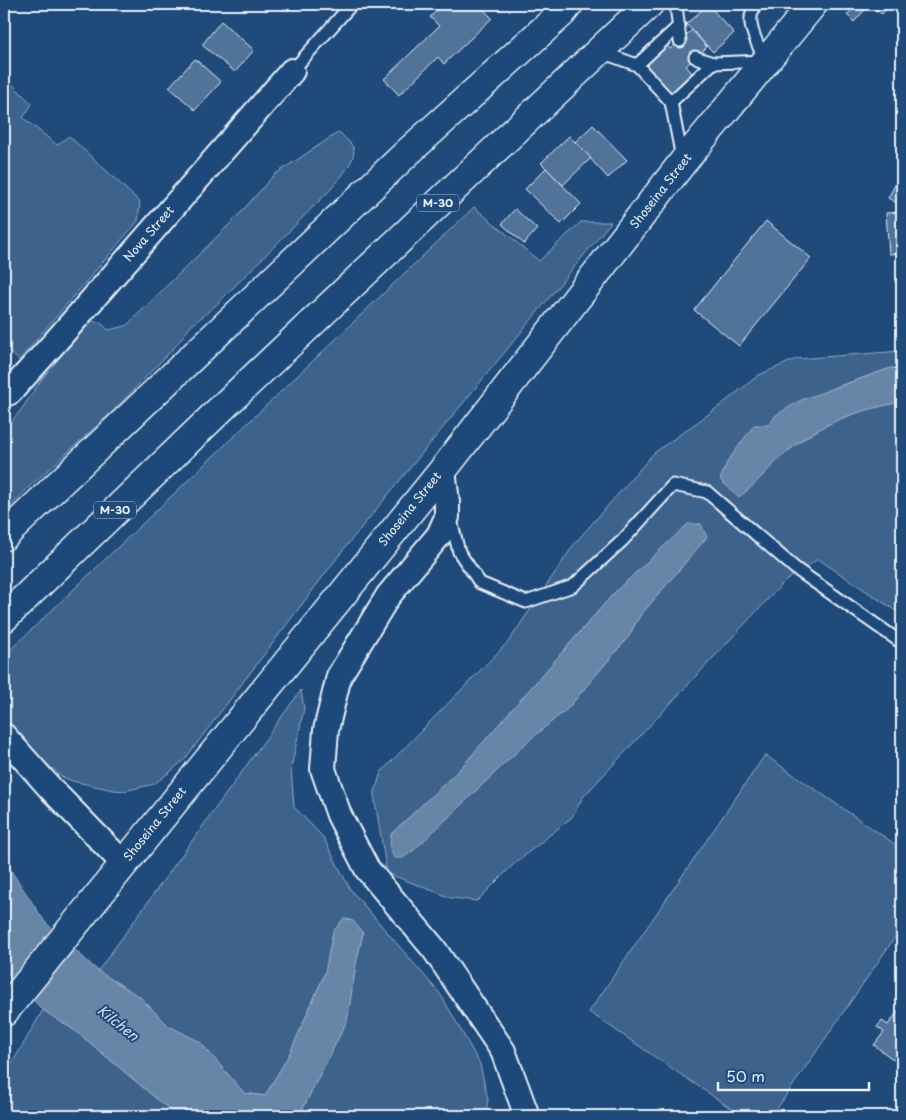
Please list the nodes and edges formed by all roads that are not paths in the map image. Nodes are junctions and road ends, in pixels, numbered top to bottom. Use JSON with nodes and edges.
{"nodes":[{"id":1,"x":352,"y":4,"type":"edge"},
{"id":2,"x":569,"y":4,"type":"edge"},
{"id":3,"x":648,"y":4,"type":"edge"},
{"id":4,"x":676,"y":4,"type":"edge"},
{"id":5,"x":757,"y":4,"type":"edge"},
{"id":6,"x":813,"y":4,"type":"edge"},
{"id":7,"x":679,"y":26,"type":"junction"},
{"id":8,"x":680,"y":40,"type":"dead end"},
{"id":9,"x":598,"y":51,"type":"junction"},
{"id":10,"x":695,"y":57,"type":"dead end"},
{"id":11,"x":765,"y":61,"type":"junction"},
{"id":12,"x":637,"y":64,"type":"junction"},
{"id":13,"x":713,"y":64,"type":"junction"},
{"id":14,"x":292,"y":71,"type":"joint"},
{"id":15,"x":671,"y":102,"type":"junction"},
{"id":16,"x":683,"y":162,"type":"junction"},
{"id":17,"x":4,"y":394,"type":"edge"},
{"id":18,"x":442,"y":470,"type":"junction"},
{"id":19,"x":447,"y":502,"type":"junction"},
{"id":20,"x":4,"y":536,"type":"edge"},
{"id":21,"x":4,"y":618,"type":"edge"},
{"id":22,"x":902,"y":643,"type":"edge"},
{"id":23,"x":4,"y":736,"type":"edge"},
{"id":24,"x":123,"y":863,"type":"junction"},
{"id":25,"x":4,"y":1012,"type":"edge"},
{"id":26,"x":527,"y":1116,"type":"edge"}],
"edges":[{"from":1,"to":14,"type":"lane"},
{"from":2,"to":20,"type":"main road"},
{"from":3,"to":9,"type":"main road","number":"М-30"},
{"from":4,"to":7,"type":"lane"},
{"from":5,"to":11,"type":"lane"},
{"from":6,"to":11,"type":"main road","name":"Shoseina Street"},
{"from":7,"to":8,"type":"lane"},
{"from":7,"to":12,"type":"lane"},
{"from":9,"to":12,"type":"lane"},
{"from":9,"to":21,"type":"main road","number":"М-30"},
{"from":10,"to":13,"type":"lane"},
{"from":11,"to":13,"type":"lane"},
{"from":11,"to":16,"type":"main road","name":"Shoseina Street"},
{"from":12,"to":15,"type":"lane"},
{"from":13,"to":15,"type":"lane"},
{"from":14,"to":17,"type":"street","name":"Nova Street"},
{"from":15,"to":16,"type":"lane"},
{"from":16,"to":18,"type":"main road","name":"Shoseina Street"},
{"from":18,"to":19,"type":"street"},
{"from":18,"to":24,"type":"main road","name":"Shoseina Street"},
{"from":19,"to":22,"type":"lane"},
{"from":19,"to":26,"type":"street"},
{"from":23,"to":24,"type":"street"},
{"from":24,"to":25,"type":"main road","name":"Shoseina Street"}]}
